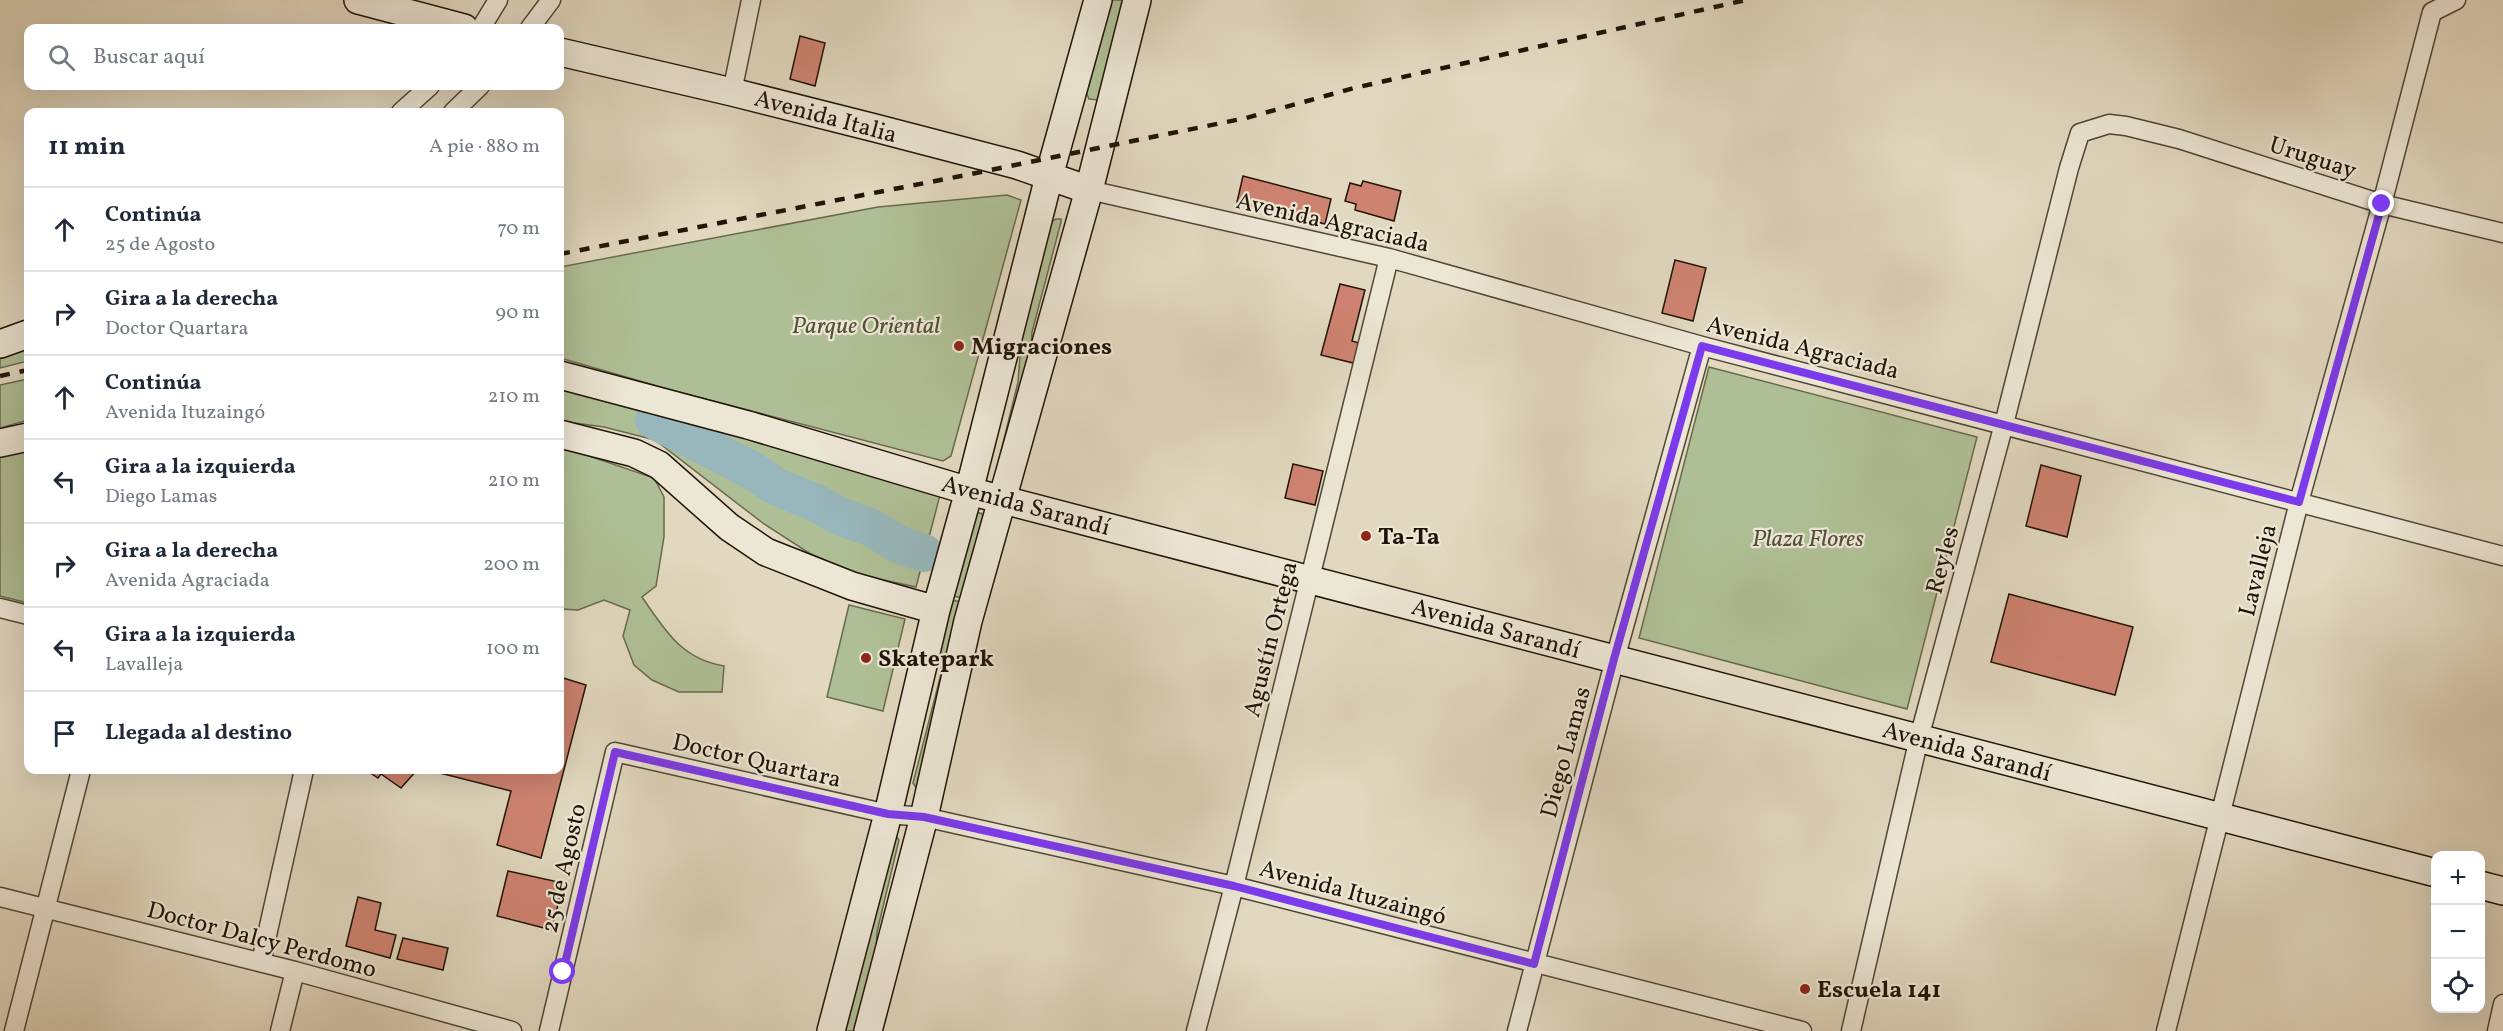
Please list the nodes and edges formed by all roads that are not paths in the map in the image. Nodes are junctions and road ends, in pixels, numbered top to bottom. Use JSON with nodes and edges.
{"nodes":[{"id":1,"x":358,"y":0,"type":"edge"},
{"id":2,"x":498,"y":0,"type":"edge"},
{"id":3,"x":551,"y":0,"type":"edge"},
{"id":4,"x":752,"y":0,"type":"edge"},
{"id":5,"x":1098,"y":0,"type":"edge"},
{"id":6,"x":1137,"y":0,"type":"edge"},
{"id":7,"x":2456,"y":0,"type":"edge"},
{"id":8,"x":449,"y":24,"type":"edge"},
{"id":9,"x":483,"y":24,"type":"edge"},
{"id":10,"x":533,"y":24,"type":"edge"},
{"id":11,"x":564,"y":53,"type":"edge"},
{"id":12,"x":426,"y":90,"type":"edge"},
{"id":13,"x":476,"y":90,"type":"edge"},
{"id":14,"x":732,"y":92,"type":"junction"},
{"id":15,"x":405,"y":108,"type":"edge"},
{"id":16,"x":457,"y":108,"type":"edge"},
{"id":17,"x":2109,"y":124,"type":"joint"},
{"id":18,"x":1050,"y":177,"type":"junction"},
{"id":19,"x":1089,"y":190,"type":"junction"},
{"id":20,"x":2382,"y":204,"type":"junction"},
{"id":21,"x":2503,"y":233,"type":"edge"},
{"id":22,"x":1389,"y":258,"type":"junction"},
{"id":23,"x":24,"y":335,"type":"edge"},
{"id":24,"x":0,"y":344,"type":"edge"},
{"id":25,"x":1702,"y":346,"type":"junction"},
{"id":26,"x":564,"y":376,"type":"edge"},
{"id":27,"x":2004,"y":424,"type":"junction"},
{"id":28,"x":564,"y":435,"type":"edge"},
{"id":29,"x":24,"y":438,"type":"edge"},
{"id":30,"x":0,"y":444,"type":"edge"},
{"id":31,"x":969,"y":490,"type":"junction"},
{"id":32,"x":1003,"y":499,"type":"junction"},
{"id":33,"x":2299,"y":502,"type":"junction"},
{"id":34,"x":2503,"y":556,"type":"edge"},
{"id":35,"x":1310,"y":579,"type":"junction"},
{"id":36,"x":0,"y":608,"type":"edge"},
{"id":37,"x":936,"y":610,"type":"junction"},
{"id":38,"x":24,"y":614,"type":"edge"},
{"id":39,"x":1614,"y":659,"type":"junction"},
{"id":40,"x":1919,"y":738,"type":"junction"},
{"id":41,"x":615,"y":752,"type":"joint"},
{"id":42,"x":80,"y":774,"type":"edge"},
{"id":43,"x":303,"y":774,"type":"edge"},
{"id":44,"x":888,"y":814,"type":"junction"},
{"id":45,"x":924,"y":817,"type":"junction"},
{"id":46,"x":2219,"y":817,"type":"junction"},
{"id":47,"x":2431,"y":872,"type":"edge"},
{"id":48,"x":1234,"y":886,"type":"junction"},
{"id":49,"x":2485,"y":886,"type":"edge"},
{"id":50,"x":2503,"y":891,"type":"edge"},
{"id":51,"x":0,"y":897,"type":"edge"},
{"id":52,"x":45,"y":908,"type":"junction"},
{"id":53,"x":261,"y":962,"type":"junction"},
{"id":54,"x":1534,"y":964,"type":"junction"},
{"id":55,"x":294,"y":971,"type":"junction"},
{"id":56,"x":2503,"y":1004,"type":"edge"},
{"id":57,"x":14,"y":1031,"type":"edge"},
{"id":58,"x":280,"y":1031,"type":"edge"},
{"id":59,"x":512,"y":1031,"type":"edge"},
{"id":60,"x":549,"y":1031,"type":"edge"},
{"id":61,"x":831,"y":1031,"type":"edge"},
{"id":62,"x":868,"y":1031,"type":"edge"},
{"id":63,"x":1196,"y":1031,"type":"edge"},
{"id":64,"x":1517,"y":1031,"type":"edge"},
{"id":65,"x":1802,"y":1031,"type":"edge"},
{"id":66,"x":1851,"y":1031,"type":"edge"},
{"id":67,"x":2166,"y":1031,"type":"edge"},
{"id":68,"x":2497,"y":1031,"type":"edge"}],
"edges":[{"from":1,"to":8,"type":"street"},
{"from":2,"to":9,"type":"street"},
{"from":3,"to":10,"type":"street"},
{"from":4,"to":14,"type":"street"},
{"from":5,"to":18,"type":"street"},
{"from":6,"to":19,"type":"street"},
{"from":7,"to":20,"type":"street","name":"Lavalleja"},
{"from":11,"to":14,"type":"street","name":"Avenida Italia"},
{"from":12,"to":15,"type":"street"},
{"from":13,"to":16,"type":"street"},
{"from":14,"to":18,"type":"street","name":"Avenida Italia"},
{"from":17,"to":20,"type":"street","name":"Uruguay"},
{"from":17,"to":27,"type":"street","name":"Reyles"},
{"from":18,"to":19,"type":"street","name":"Avenida Italia"},
{"from":18,"to":31,"type":"street"},
{"from":19,"to":22,"type":"street","name":"Avenida Agraciada"},
{"from":19,"to":32,"type":"street"},
{"from":20,"to":21,"type":"street","name":"Uruguay"},
{"from":20,"to":33,"type":"street","name":"Lavalleja"},
{"from":22,"to":25,"type":"street","name":"Avenida Agraciada"},
{"from":22,"to":35,"type":"street","name":"Agustín Ortega"},
{"from":23,"to":24,"type":"street"},
{"from":25,"to":27,"type":"street","name":"Avenida Agraciada"},
{"from":25,"to":39,"type":"street","name":"Diego Lamas"},
{"from":26,"to":31,"type":"street","name":"Avenida Sarandí"},
{"from":27,"to":33,"type":"street","name":"Avenida Agraciada"},
{"from":27,"to":40,"type":"street","name":"Reyles"},
{"from":28,"to":37,"type":"street"},
{"from":29,"to":30,"type":"street"},
{"from":31,"to":32,"type":"street","name":"Avenida Sarandí"},
{"from":31,"to":37,"type":"street"},
{"from":32,"to":35,"type":"street","name":"Avenida Sarandí"},
{"from":32,"to":45,"type":"street"},
{"from":33,"to":34,"type":"street","name":"Avenida Agraciada"},
{"from":33,"to":46,"type":"street","name":"Lavalleja"},
{"from":35,"to":39,"type":"street","name":"Avenida Sarandí"},
{"from":35,"to":48,"type":"street","name":"Agustín Ortega"},
{"from":36,"to":38,"type":"street"},
{"from":37,"to":44,"type":"street"},
{"from":39,"to":40,"type":"street","name":"Avenida Sarandí"},
{"from":39,"to":54,"type":"street","name":"Diego Lamas"},
{"from":40,"to":46,"type":"street","name":"Avenida Sarandí"},
{"from":40,"to":66,"type":"street","name":"Reyles"},
{"from":41,"to":44,"type":"street","name":"Doctor Quartara"},
{"from":41,"to":60,"type":"street","name":"25 de Agosto"},
{"from":42,"to":52,"type":"street"},
{"from":43,"to":53,"type":"street"},
{"from":44,"to":45,"type":"street","name":"Avenida Ituzaingó"},
{"from":44,"to":61,"type":"street"},
{"from":45,"to":48,"type":"street","name":"Avenida Ituzaingó"},
{"from":45,"to":62,"type":"street"},
{"from":46,"to":47,"type":"street","name":"Avenida Sarandí"},
{"from":46,"to":67,"type":"street","name":"Lavalleja"},
{"from":48,"to":54,"type":"street","name":"Avenida Ituzaingó"},
{"from":48,"to":63,"type":"street","name":"Agustín Ortega"},
{"from":49,"to":50,"type":"street"},
{"from":51,"to":52,"type":"street","name":"Doctor Dalcy Perdomo"},
{"from":52,"to":53,"type":"street","name":"Doctor Dalcy Perdomo"},
{"from":52,"to":57,"type":"street"},
{"from":53,"to":55,"type":"street","name":"Doctor Dalcy Perdomo"},
{"from":54,"to":64,"type":"street","name":"Diego Lamas"},
{"from":54,"to":65,"type":"street","name":"Avenida Ituzaingó"},
{"from":55,"to":58,"type":"street"},
{"from":55,"to":59,"type":"street","name":"Doctor Dalcy Perdomo"},
{"from":56,"to":68,"type":"street"}]}
